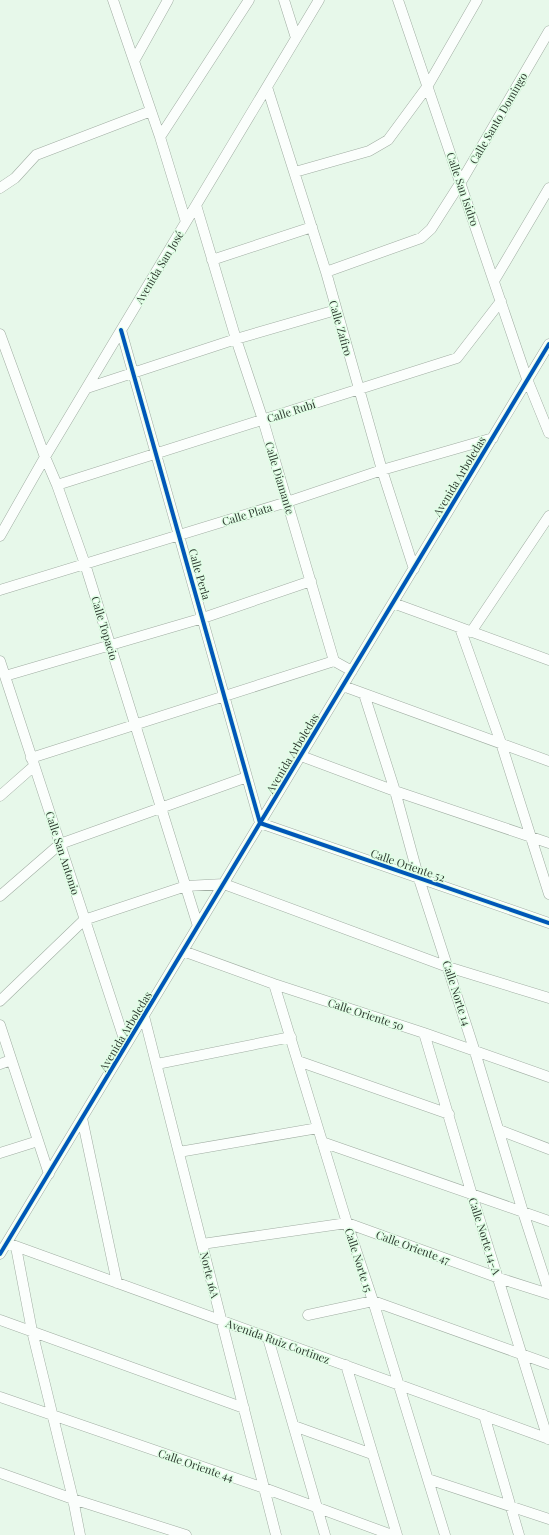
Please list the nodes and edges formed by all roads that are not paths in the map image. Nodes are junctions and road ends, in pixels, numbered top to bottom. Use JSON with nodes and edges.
{"nodes":[{"id":1,"x":113,"y":0,"type":"edge"},
{"id":2,"x":168,"y":0,"type":"edge"},
{"id":3,"x":249,"y":0,"type":"edge"},
{"id":4,"x":284,"y":0,"type":"edge"},
{"id":5,"x":319,"y":0,"type":"edge"},
{"id":6,"x":398,"y":0,"type":"edge"},
{"id":7,"x":477,"y":0,"type":"edge"},
{"id":8,"x":549,"y":31,"type":"edge"},
{"id":9,"x":296,"y":38,"type":"junction"},
{"id":10,"x":134,"y":61,"type":"junction"},
{"id":11,"x":267,"y":87,"type":"junction"},
{"id":12,"x":427,"y":87,"type":"junction"},
{"id":13,"x":151,"y":111,"type":"junction"},
{"id":14,"x":160,"y":137,"type":"junction"},
{"id":15,"x":295,"y":172,"type":"junction"},
{"id":16,"x":460,"y":182,"type":"junction"},
{"id":17,"x":0,"y":188,"type":"edge"},
{"id":18,"x":549,"y":188,"type":"edge"},
{"id":19,"x":196,"y":205,"type":"junction"},
{"id":20,"x":186,"y":222,"type":"junction"},
{"id":21,"x":312,"y":227,"type":"junction"},
{"id":22,"x":212,"y":260,"type":"junction"},
{"id":23,"x":326,"y":272,"type":"junction"},
{"id":24,"x":494,"y":281,"type":"junction"},
{"id":25,"x":501,"y":301,"type":"junction"},
{"id":26,"x":336,"y":310,"type":"junction"},
{"id":27,"x":121,"y":330,"type":"junction"},
{"id":28,"x":236,"y":339,"type":"junction"},
{"id":29,"x":1,"y":340,"type":"edge"},
{"id":30,"x":549,"y":344,"type":"edge"},
{"id":31,"x":134,"y":372,"type":"junction"},
{"id":32,"x":527,"y":379,"type":"junction"},
{"id":33,"x":87,"y":388,"type":"junction"},
{"id":34,"x":359,"y":388,"type":"junction"},
{"id":35,"x":263,"y":420,"type":"junction"},
{"id":36,"x":549,"y":433,"type":"edge"},
{"id":37,"x":493,"y":438,"type":"junction"},
{"id":38,"x":157,"y":454,"type":"junction"},
{"id":39,"x":45,"y":457,"type":"junction"},
{"id":40,"x":382,"y":470,"type":"junction"},
{"id":41,"x":57,"y":485,"type":"junction"},
{"id":42,"x":287,"y":502,"type":"junction"},
{"id":43,"x":549,"y":516,"type":"edge"},
{"id":44,"x":180,"y":535,"type":"junction"},
{"id":45,"x":0,"y":536,"type":"edge"},
{"id":46,"x":85,"y":564,"type":"junction"},
{"id":47,"x":414,"y":569,"type":"junction"},
{"id":48,"x":311,"y":581,"type":"junction"},
{"id":49,"x":0,"y":590,"type":"edge"},
{"id":50,"x":393,"y":603,"type":"junction"},
{"id":51,"x":203,"y":618,"type":"junction"},
{"id":52,"x":460,"y":628,"type":"junction"},
{"id":53,"x":471,"y":632,"type":"junction"},
{"id":54,"x":110,"y":646,"type":"junction"},
{"id":55,"x":549,"y":660,"type":"edge"},
{"id":56,"x":0,"y":661,"type":"edge"},
{"id":57,"x":334,"y":661,"type":"junction"},
{"id":58,"x":352,"y":671,"type":"junction"},
{"id":59,"x":4,"y":684,"type":"edge"},
{"id":60,"x":343,"y":686,"type":"junction"},
{"id":61,"x":364,"y":694,"type":"junction"},
{"id":62,"x":224,"y":696,"type":"junction"},
{"id":63,"x":134,"y":725,"type":"junction"},
{"id":64,"x":501,"y":743,"type":"junction"},
{"id":65,"x":301,"y":756,"type":"junction"},
{"id":66,"x":549,"y":761,"type":"edge"},
{"id":67,"x":32,"y":762,"type":"junction"},
{"id":68,"x":247,"y":777,"type":"junction"},
{"id":69,"x":395,"y":791,"type":"junction"},
{"id":70,"x":0,"y":796,"type":"edge"},
{"id":71,"x":161,"y":808,"type":"junction"},
{"id":72,"x":260,"y":823,"type":"junction"},
{"id":73,"x":532,"y":837,"type":"junction"},
{"id":74,"x":549,"y":843,"type":"edge"},
{"id":75,"x":60,"y":844,"type":"junction"},
{"id":76,"x":419,"y":879,"type":"junction"},
{"id":77,"x":224,"y":884,"type":"junction"},
{"id":78,"x":186,"y":886,"type":"junction"},
{"id":79,"x":549,"y":894,"type":"edge"},
{"id":80,"x":0,"y":896,"type":"edge"},
{"id":81,"x":84,"y":920,"type":"junction"},
{"id":82,"x":549,"y":924,"type":"edge"},
{"id":83,"x":198,"y":926,"type":"junction"},
{"id":84,"x":184,"y":951,"type":"junction"},
{"id":85,"x":448,"y":967,"type":"junction"},
{"id":86,"x":274,"y":984,"type":"junction"},
{"id":87,"x":549,"y":998,"type":"edge"},
{"id":88,"x":0,"y":1001,"type":"edge"},
{"id":89,"x":144,"y":1016,"type":"junction"},
{"id":90,"x":0,"y":1025,"type":"edge"},
{"id":91,"x":424,"y":1033,"type":"junction"},
{"id":92,"x":291,"y":1036,"type":"junction"},
{"id":93,"x":126,"y":1045,"type":"junction"},
{"id":94,"x":476,"y":1052,"type":"junction"},
{"id":95,"x":11,"y":1060,"type":"junction"},
{"id":96,"x":298,"y":1061,"type":"junction"},
{"id":97,"x":0,"y":1064,"type":"edge"},
{"id":98,"x":157,"y":1064,"type":"junction"},
{"id":99,"x":549,"y":1077,"type":"edge"},
{"id":100,"x":449,"y":1114,"type":"junction"},
{"id":101,"x":82,"y":1118,"type":"junction"},
{"id":102,"x":318,"y":1128,"type":"junction"},
{"id":103,"x":499,"y":1130,"type":"junction"},
{"id":104,"x":38,"y":1141,"type":"junction"},
{"id":105,"x":322,"y":1142,"type":"junction"},
{"id":106,"x":549,"y":1150,"type":"edge"},
{"id":107,"x":179,"y":1152,"type":"junction"},
{"id":108,"x":0,"y":1153,"type":"edge"},
{"id":109,"x":48,"y":1174,"type":"junction"},
{"id":110,"x":472,"y":1195,"type":"junction"},
{"id":111,"x":523,"y":1212,"type":"junction"},
{"id":112,"x":549,"y":1221,"type":"edge"},
{"id":113,"x":347,"y":1223,"type":"junction"},
{"id":114,"x":202,"y":1244,"type":"junction"},
{"id":115,"x":12,"y":1245,"type":"junction"},
{"id":116,"x":0,"y":1254,"type":"edge"},
{"id":117,"x":499,"y":1278,"type":"junction"},
{"id":118,"x":118,"y":1283,"type":"junction"},
{"id":119,"x":549,"y":1293,"type":"edge"},
{"id":120,"x":373,"y":1301,"type":"junction"},
{"id":121,"x":308,"y":1314,"type":"dead end"},
{"id":122,"x":0,"y":1320,"type":"edge"},
{"id":123,"x":222,"y":1321,"type":"junction"},
{"id":124,"x":32,"y":1331,"type":"junction"},
{"id":125,"x":268,"y":1338,"type":"junction"},
{"id":126,"x":523,"y":1355,"type":"junction"},
{"id":127,"x":549,"y":1364,"type":"edge"},
{"id":128,"x":346,"y":1365,"type":"junction"},
{"id":129,"x":399,"y":1384,"type":"junction"},
{"id":130,"x":0,"y":1397,"type":"edge"},
{"id":131,"x":244,"y":1408,"type":"junction"},
{"id":132,"x":52,"y":1415,"type":"junction"},
{"id":133,"x":484,"y":1415,"type":"junction"},
{"id":134,"x":294,"y":1426,"type":"junction"},
{"id":135,"x":549,"y":1439,"type":"edge"},
{"id":136,"x":372,"y":1454,"type":"junction"},
{"id":137,"x":0,"y":1473,"type":"edge"},
{"id":138,"x":428,"y":1478,"type":"junction"},
{"id":139,"x":264,"y":1488,"type":"junction"},
{"id":140,"x":73,"y":1499,"type":"junction"},
{"id":141,"x":510,"y":1505,"type":"junction"},
{"id":142,"x":318,"y":1508,"type":"junction"},
{"id":143,"x":549,"y":1519,"type":"edge"},
{"id":144,"x":80,"y":1535,"type":"edge"},
{"id":145,"x":186,"y":1535,"type":"edge"},
{"id":146,"x":276,"y":1535,"type":"edge"},
{"id":147,"x":326,"y":1535,"type":"edge"},
{"id":148,"x":392,"y":1535,"type":"edge"},
{"id":149,"x":397,"y":1535,"type":"edge"},
{"id":150,"x":445,"y":1535,"type":"edge"},
{"id":151,"x":519,"y":1535,"type":"edge"}],
"edges":[{"from":1,"to":10,"type":"street"},
{"from":2,"to":10,"type":"street"},
{"from":3,"to":14,"type":"street"},
{"from":4,"to":9,"type":"street"},
{"from":5,"to":9,"type":"street","name":"Avenida San José"},
{"from":6,"to":12,"type":"street","name":"Calle San Isidro"},
{"from":7,"to":12,"type":"street"},
{"from":8,"to":16,"type":"street","name":"Calle Santo Domingo"},
{"from":9,"to":11,"type":"street","name":"Avenida San José"},
{"from":10,"to":13,"type":"street"},
{"from":11,"to":15,"type":"street","name":"Calle Zafiro"},
{"from":11,"to":19,"type":"street","name":"Avenida San José"},
{"from":12,"to":15,"type":"street"},
{"from":12,"to":16,"type":"street","name":"Calle San Isidro"},
{"from":13,"to":14,"type":"street"},
{"from":13,"to":17,"type":"street"},
{"from":14,"to":20,"type":"street"},
{"from":15,"to":21,"type":"street","name":"Calle Zafiro"},
{"from":16,"to":23,"type":"street","name":"Calle Santo Domingo"},
{"from":16,"to":24,"type":"street","name":"Calle San Isidro"},
{"from":18,"to":24,"type":"street"},
{"from":19,"to":20,"type":"street","name":"Avenida San José"},
{"from":19,"to":22,"type":"street","name":"Calle Diamante"},
{"from":20,"to":27,"type":"street","name":"Avenida San José"},
{"from":21,"to":22,"type":"street"},
{"from":21,"to":23,"type":"street","name":"Calle Zafiro"},
{"from":22,"to":28,"type":"street","name":"Calle Diamante"},
{"from":23,"to":26,"type":"street","name":"Calle Zafiro"},
{"from":24,"to":25,"type":"street","name":"Calle San Isidro"},
{"from":25,"to":32,"type":"street","name":"Calle San Isidro"},
{"from":25,"to":34,"type":"street","name":"Calle Rubí"},
{"from":26,"to":28,"type":"street"},
{"from":26,"to":34,"type":"street","name":"Calle Zafiro"},
{"from":27,"to":31,"type":"street","name":"Calle Perla"},
{"from":27,"to":33,"type":"street","name":"Avenida San José"},
{"from":28,"to":31,"type":"street"},
{"from":28,"to":35,"type":"street","name":"Calle Diamante"},
{"from":29,"to":39,"type":"street","name":"Calle Topacio"},
{"from":30,"to":32,"type":"street","name":"Avenida Arboledas"},
{"from":31,"to":33,"type":"street"},
{"from":31,"to":38,"type":"street","name":"Calle Perla"},
{"from":32,"to":36,"type":"street","name":"Calle San Isidro"},
{"from":32,"to":37,"type":"street","name":"Avenida Arboledas"},
{"from":33,"to":39,"type":"street","name":"Avenida San José"},
{"from":34,"to":35,"type":"street","name":"Calle Rubí"},
{"from":34,"to":40,"type":"street","name":"Calle Zafiro"},
{"from":35,"to":38,"type":"street","name":"Calle Rubí"},
{"from":35,"to":42,"type":"street","name":"Calle Diamante"},
{"from":37,"to":40,"type":"street","name":"Calle Plata"},
{"from":37,"to":47,"type":"street","name":"Avenida Arboledas"},
{"from":38,"to":41,"type":"street","name":"Calle Rubí"},
{"from":38,"to":44,"type":"street","name":"Calle Perla"},
{"from":39,"to":41,"type":"street","name":"Calle Topacio"},
{"from":39,"to":45,"type":"street","name":"Avenida San José"},
{"from":40,"to":42,"type":"street","name":"Calle Plata"},
{"from":40,"to":47,"type":"street","name":"Calle Zafiro"},
{"from":41,"to":46,"type":"street","name":"Calle Topacio"},
{"from":42,"to":44,"type":"street","name":"Calle Plata"},
{"from":42,"to":48,"type":"street","name":"Calle Diamante"},
{"from":43,"to":53,"type":"street"},
{"from":44,"to":46,"type":"street","name":"Calle Plata"},
{"from":44,"to":51,"type":"street","name":"Calle Perla"},
{"from":46,"to":49,"type":"street","name":"Calle Plata"},
{"from":46,"to":54,"type":"street","name":"Calle Topacio"},
{"from":47,"to":50,"type":"street","name":"Avenida Arboledas"},
{"from":48,"to":51,"type":"street"},
{"from":48,"to":57,"type":"street","name":"Calle Diamante"},
{"from":50,"to":52,"type":"street"},
{"from":50,"to":58,"type":"street","name":"Avenida Arboledas"},
{"from":51,"to":54,"type":"street"},
{"from":51,"to":62,"type":"street","name":"Calle Perla"},
{"from":52,"to":53,"type":"street"},
{"from":52,"to":64,"type":"street"},
{"from":53,"to":55,"type":"street"},
{"from":54,"to":59,"type":"street"},
{"from":54,"to":63,"type":"street","name":"Calle Topacio"},
{"from":56,"to":59,"type":"street","name":"Calle San Antonio"},
{"from":57,"to":58,"type":"street"},
{"from":57,"to":62,"type":"street"},
{"from":58,"to":60,"type":"street","name":"Avenida Arboledas"},
{"from":59,"to":67,"type":"street","name":"Calle San Antonio"},
{"from":60,"to":61,"type":"street"},
{"from":60,"to":65,"type":"street","name":"Avenida Arboledas"},
{"from":61,"to":64,"type":"street"},
{"from":61,"to":69,"type":"street","name":"Calle Norte 14"},
{"from":62,"to":63,"type":"street"},
{"from":62,"to":68,"type":"street","name":"Calle Perla"},
{"from":63,"to":67,"type":"street"},
{"from":63,"to":71,"type":"street","name":"Calle Topacio"},
{"from":64,"to":66,"type":"street"},
{"from":64,"to":73,"type":"street"},
{"from":65,"to":69,"type":"street"},
{"from":65,"to":72,"type":"street","name":"Avenida Arboledas"},
{"from":67,"to":70,"type":"street"},
{"from":67,"to":75,"type":"street","name":"Calle San Antonio"},
{"from":68,"to":71,"type":"street"},
{"from":68,"to":72,"type":"street","name":"Calle Perla"},
{"from":69,"to":73,"type":"street"},
{"from":69,"to":76,"type":"street","name":"Calle Norte 14"},
{"from":71,"to":75,"type":"street"},
{"from":71,"to":78,"type":"street","name":"Calle Topacio"},
{"from":72,"to":76,"type":"street","name":"Calle Oriente 52"},
{"from":72,"to":77,"type":"street","name":"Avenida Arboledas"},
{"from":73,"to":74,"type":"street"},
{"from":73,"to":79,"type":"street"},
{"from":75,"to":80,"type":"street"},
{"from":75,"to":81,"type":"street","name":"Calle San Antonio"},
{"from":76,"to":82,"type":"street","name":"Calle Oriente 52"},
{"from":76,"to":85,"type":"street","name":"Calle Norte 14"},
{"from":77,"to":78,"type":"street"},
{"from":77,"to":83,"type":"street","name":"Avenida Arboledas"},
{"from":77,"to":85,"type":"street"},
{"from":78,"to":81,"type":"street"},
{"from":78,"to":83,"type":"street","name":"Calle Topacio"},
{"from":81,"to":88,"type":"street"},
{"from":81,"to":93,"type":"street","name":"Calle San Antonio"},
{"from":83,"to":84,"type":"street","name":"Avenida Arboledas"},
{"from":84,"to":86,"type":"street","name":"Calle Oriente 50"},
{"from":84,"to":89,"type":"street","name":"Avenida Arboledas"},
{"from":85,"to":87,"type":"street"},
{"from":85,"to":94,"type":"street","name":"Calle Norte 14"},
{"from":86,"to":91,"type":"street","name":"Calle Oriente 50"},
{"from":86,"to":92,"type":"street","name":"Calle Norte 15"},
{"from":89,"to":93,"type":"street","name":"Avenida Arboledas"},
{"from":89,"to":98,"type":"street","name":"Norte 16A"},
{"from":90,"to":95,"type":"street"},
{"from":91,"to":94,"type":"street","name":"Calle Oriente 50"},
{"from":91,"to":100,"type":"street","name":"Calle Norte 14-A"},
{"from":92,"to":96,"type":"street","name":"Calle Norte 15"},
{"from":92,"to":98,"type":"street"},
{"from":93,"to":101,"type":"street","name":"Avenida Arboledas"},
{"from":94,"to":99,"type":"street","name":"Calle Oriente 50"},
{"from":94,"to":103,"type":"street","name":"Calle Norte 14"},
{"from":95,"to":97,"type":"street"},
{"from":95,"to":104,"type":"street"},
{"from":96,"to":100,"type":"street"},
{"from":96,"to":102,"type":"street","name":"Calle Norte 15"},
{"from":98,"to":107,"type":"street","name":"Norte 16A"},
{"from":100,"to":110,"type":"street","name":"Calle Norte 14-A"},
{"from":101,"to":109,"type":"street","name":"Avenida Arboledas"},
{"from":101,"to":118,"type":"street"},
{"from":102,"to":105,"type":"street","name":"Calle Norte 15"},
{"from":102,"to":107,"type":"street"},
{"from":103,"to":106,"type":"street"},
{"from":103,"to":111,"type":"street","name":"Calle Norte 14"},
{"from":104,"to":108,"type":"street"},
{"from":104,"to":109,"type":"street"},
{"from":105,"to":110,"type":"street"},
{"from":105,"to":113,"type":"street","name":"Calle Norte 15"},
{"from":107,"to":114,"type":"street","name":"Norte 16A"},
{"from":109,"to":115,"type":"street","name":"Avenida Arboledas"},
{"from":110,"to":111,"type":"street"},
{"from":110,"to":117,"type":"street","name":"Calle Norte 14-A"},
{"from":111,"to":112,"type":"street"},
{"from":111,"to":119,"type":"street","name":"Calle Norte 14"},
{"from":113,"to":114,"type":"street","name":"Calle Oriente 47"},
{"from":113,"to":117,"type":"street","name":"Calle Oriente 47"},
{"from":113,"to":120,"type":"street","name":"Calle Norte 15"},
{"from":114,"to":123,"type":"street","name":"Norte 16A"},
{"from":115,"to":116,"type":"street","name":"Avenida Arboledas"},
{"from":115,"to":118,"type":"street","name":"Avenida Ruiz Cortinez"},
{"from":115,"to":124,"type":"street"},
{"from":117,"to":119,"type":"street","name":"Calle Oriente 47"},
{"from":117,"to":126,"type":"street","name":"Calle Norte 14-A"},
{"from":118,"to":123,"type":"street","name":"Avenida Ruiz Cortinez"},
{"from":120,"to":121,"type":"street"},
{"from":120,"to":126,"type":"street"},
{"from":120,"to":129,"type":"street","name":"Calle Norte 15"},
{"from":122,"to":124,"type":"street"},
{"from":123,"to":125,"type":"street","name":"Avenida Ruiz Cortinez"},
{"from":123,"to":131,"type":"street","name":"Norte 16A"},
{"from":124,"to":131,"type":"street"},
{"from":124,"to":132,"type":"street"},
{"from":125,"to":128,"type":"street","name":"Avenida Ruiz Cortinez"},
{"from":125,"to":134,"type":"street"},
{"from":126,"to":127,"type":"street"},
{"from":126,"to":135,"type":"street","name":"Calle Norte 14-A"},
{"from":128,"to":129,"type":"street","name":"Avenida Ruiz Cortinez"},
{"from":128,"to":136,"type":"street"},
{"from":129,"to":133,"type":"street","name":"Avenida Ruiz Cortinez"},
{"from":129,"to":138,"type":"street","name":"Calle Norte 15"},
{"from":130,"to":132,"type":"street","name":"Calle Oriente 44"},
{"from":131,"to":139,"type":"street","name":"Norte 16A"},
{"from":132,"to":139,"type":"street","name":"Calle Oriente 44"},
{"from":132,"to":140,"type":"street"},
{"from":133,"to":135,"type":"street","name":"Avenida Ruiz Cortinez"},
{"from":133,"to":141,"type":"street"},
{"from":134,"to":136,"type":"street"},
{"from":134,"to":142,"type":"street"},
{"from":136,"to":149,"type":"street"},
{"from":137,"to":140,"type":"street"},
{"from":138,"to":141,"type":"street"},
{"from":138,"to":150,"type":"street","name":"Calle Norte 15"},
{"from":139,"to":142,"type":"street","name":"Calle Oriente 44"},
{"from":139,"to":146,"type":"street","name":"Norte 16A"},
{"from":140,"to":144,"type":"street"},
{"from":140,"to":145,"type":"street"},
{"from":141,"to":143,"type":"street"},
{"from":141,"to":151,"type":"street"},
{"from":142,"to":147,"type":"street"},
{"from":142,"to":148,"type":"street","name":"Calle Oriente 44"}]}
